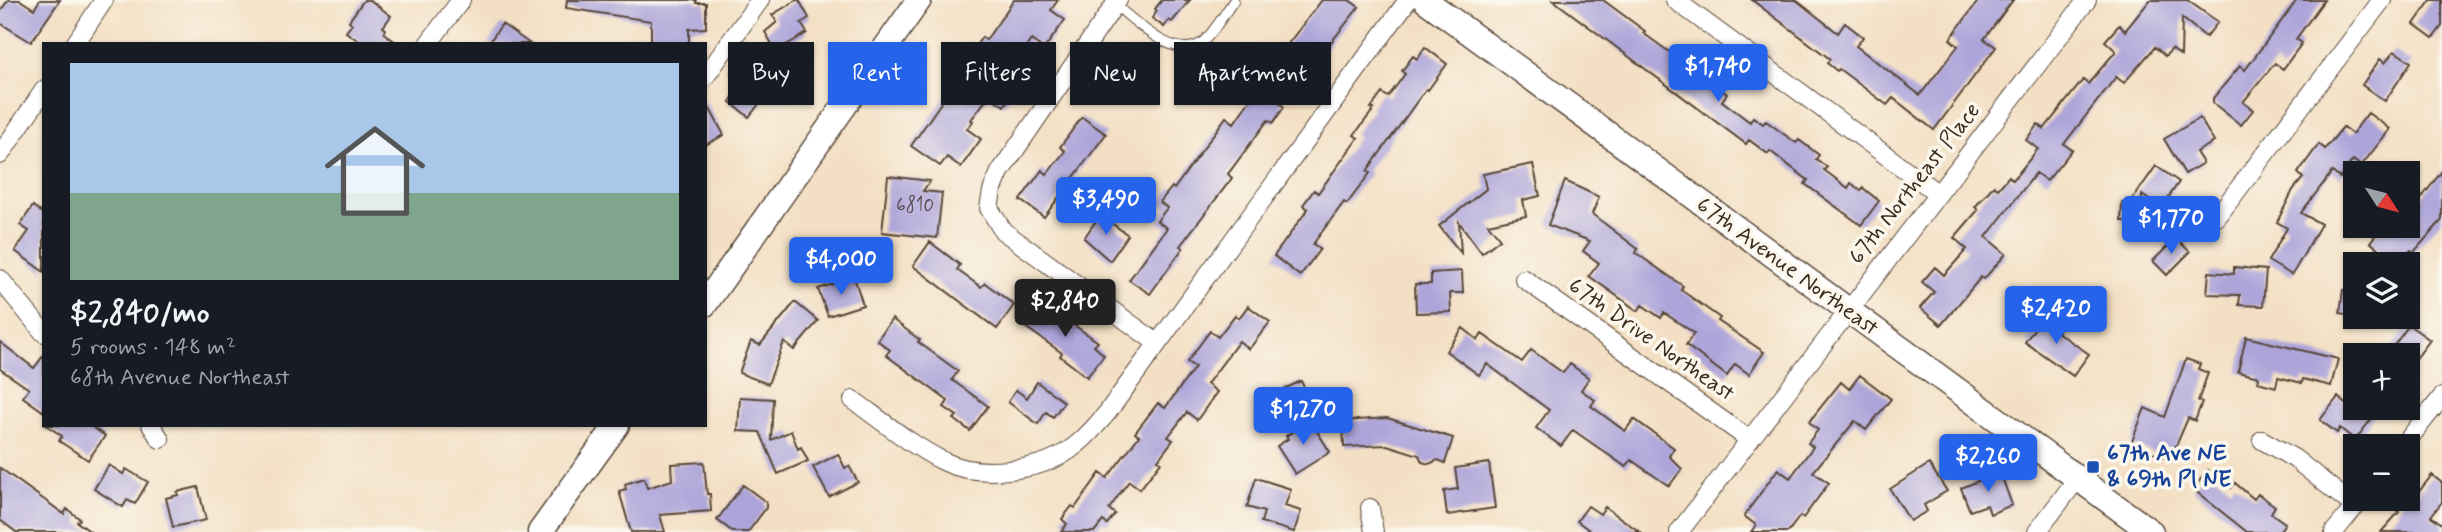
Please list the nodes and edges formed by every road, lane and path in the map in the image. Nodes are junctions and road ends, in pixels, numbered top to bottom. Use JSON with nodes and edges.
{"nodes":[{"id":1,"x":104,"y":0,"type":"edge"},
{"id":2,"x":460,"y":0,"type":"edge"},
{"id":3,"x":760,"y":0,"type":"edge"},
{"id":4,"x":919,"y":0,"type":"edge"},
{"id":5,"x":1234,"y":0,"type":"edge"},
{"id":6,"x":1408,"y":0,"type":"edge"},
{"id":7,"x":1425,"y":0,"type":"edge"},
{"id":8,"x":1675,"y":0,"type":"edge"},
{"id":9,"x":2087,"y":0,"type":"edge"},
{"id":10,"x":2382,"y":0,"type":"edge"},
{"id":11,"x":1116,"y":2,"type":"edge"},
{"id":12,"x":76,"y":42,"type":"edge"},
{"id":13,"x":430,"y":42,"type":"edge"},
{"id":14,"x":707,"y":75,"type":"edge"},
{"id":15,"x":42,"y":93,"type":"edge"},
{"id":16,"x":0,"y":155,"type":"edge"},
{"id":17,"x":1937,"y":193,"type":"junction"},
{"id":18,"x":2217,"y":217,"type":"dead end"},
{"id":19,"x":0,"y":279,"type":"edge"},
{"id":20,"x":1524,"y":279,"type":"dead end"},
{"id":21,"x":707,"y":300,"type":"edge"},
{"id":22,"x":1848,"y":312,"type":"junction"},
{"id":23,"x":42,"y":330,"type":"edge"},
{"id":24,"x":1157,"y":343,"type":"junction"},
{"id":25,"x":2442,"y":397,"type":"edge"},
{"id":26,"x":853,"y":400,"type":"dead end"},
{"id":27,"x":616,"y":427,"type":"edge"},
{"id":28,"x":2413,"y":434,"type":"edge"},
{"id":29,"x":1750,"y":440,"type":"junction"},
{"id":30,"x":2262,"y":440,"type":"dead end"},
{"id":31,"x":2077,"y":479,"type":"junction"},
{"id":32,"x":2343,"y":493,"type":"edge"},
{"id":33,"x":1370,"y":508,"type":"dead end"},
{"id":34,"x":2351,"y":511,"type":"edge"},
{"id":35,"x":540,"y":532,"type":"edge"},
{"id":36,"x":1374,"y":532,"type":"edge"},
{"id":37,"x":1679,"y":532,"type":"edge"},
{"id":38,"x":2037,"y":532,"type":"edge"},
{"id":39,"x":2151,"y":532,"type":"edge"},
{"id":40,"x":2334,"y":532,"type":"edge"}],
"edges":[{"from":1,"to":12,"type":"street"},
{"from":2,"to":13,"type":"street"},
{"from":3,"to":14,"type":"street"},
{"from":4,"to":21,"type":"main road"},
{"from":5,"to":11,"type":"lane"},
{"from":6,"to":24,"type":"street"},
{"from":7,"to":22,"type":"main road","name":"67th Avenue Northeast"},
{"from":8,"to":17,"type":"street"},
{"from":9,"to":17,"type":"street","name":"67th Northeast Place"},
{"from":10,"to":18,"type":"street"},
{"from":11,"to":24,"type":"street"},
{"from":15,"to":16,"type":"street"},
{"from":17,"to":22,"type":"street","name":"67th Northeast Place"},
{"from":19,"to":23,"type":"street"},
{"from":20,"to":29,"type":"street","name":"67th Drive Northeast"},
{"from":22,"to":29,"type":"street","name":"67th Northeast Place"},
{"from":22,"to":31,"type":"main road","name":"67th Avenue Northeast"},
{"from":24,"to":26,"type":"street"},
{"from":25,"to":28,"type":"street"},
{"from":27,"to":35,"type":"main road"},
{"from":29,"to":37,"type":"street","name":"67th Northeast Place"},
{"from":30,"to":32,"type":"street"},
{"from":31,"to":38,"type":"street"},
{"from":31,"to":39,"type":"main road","name":"67th Avenue Northeast"},
{"from":33,"to":36,"type":"street"},
{"from":34,"to":40,"type":"street"}]}
